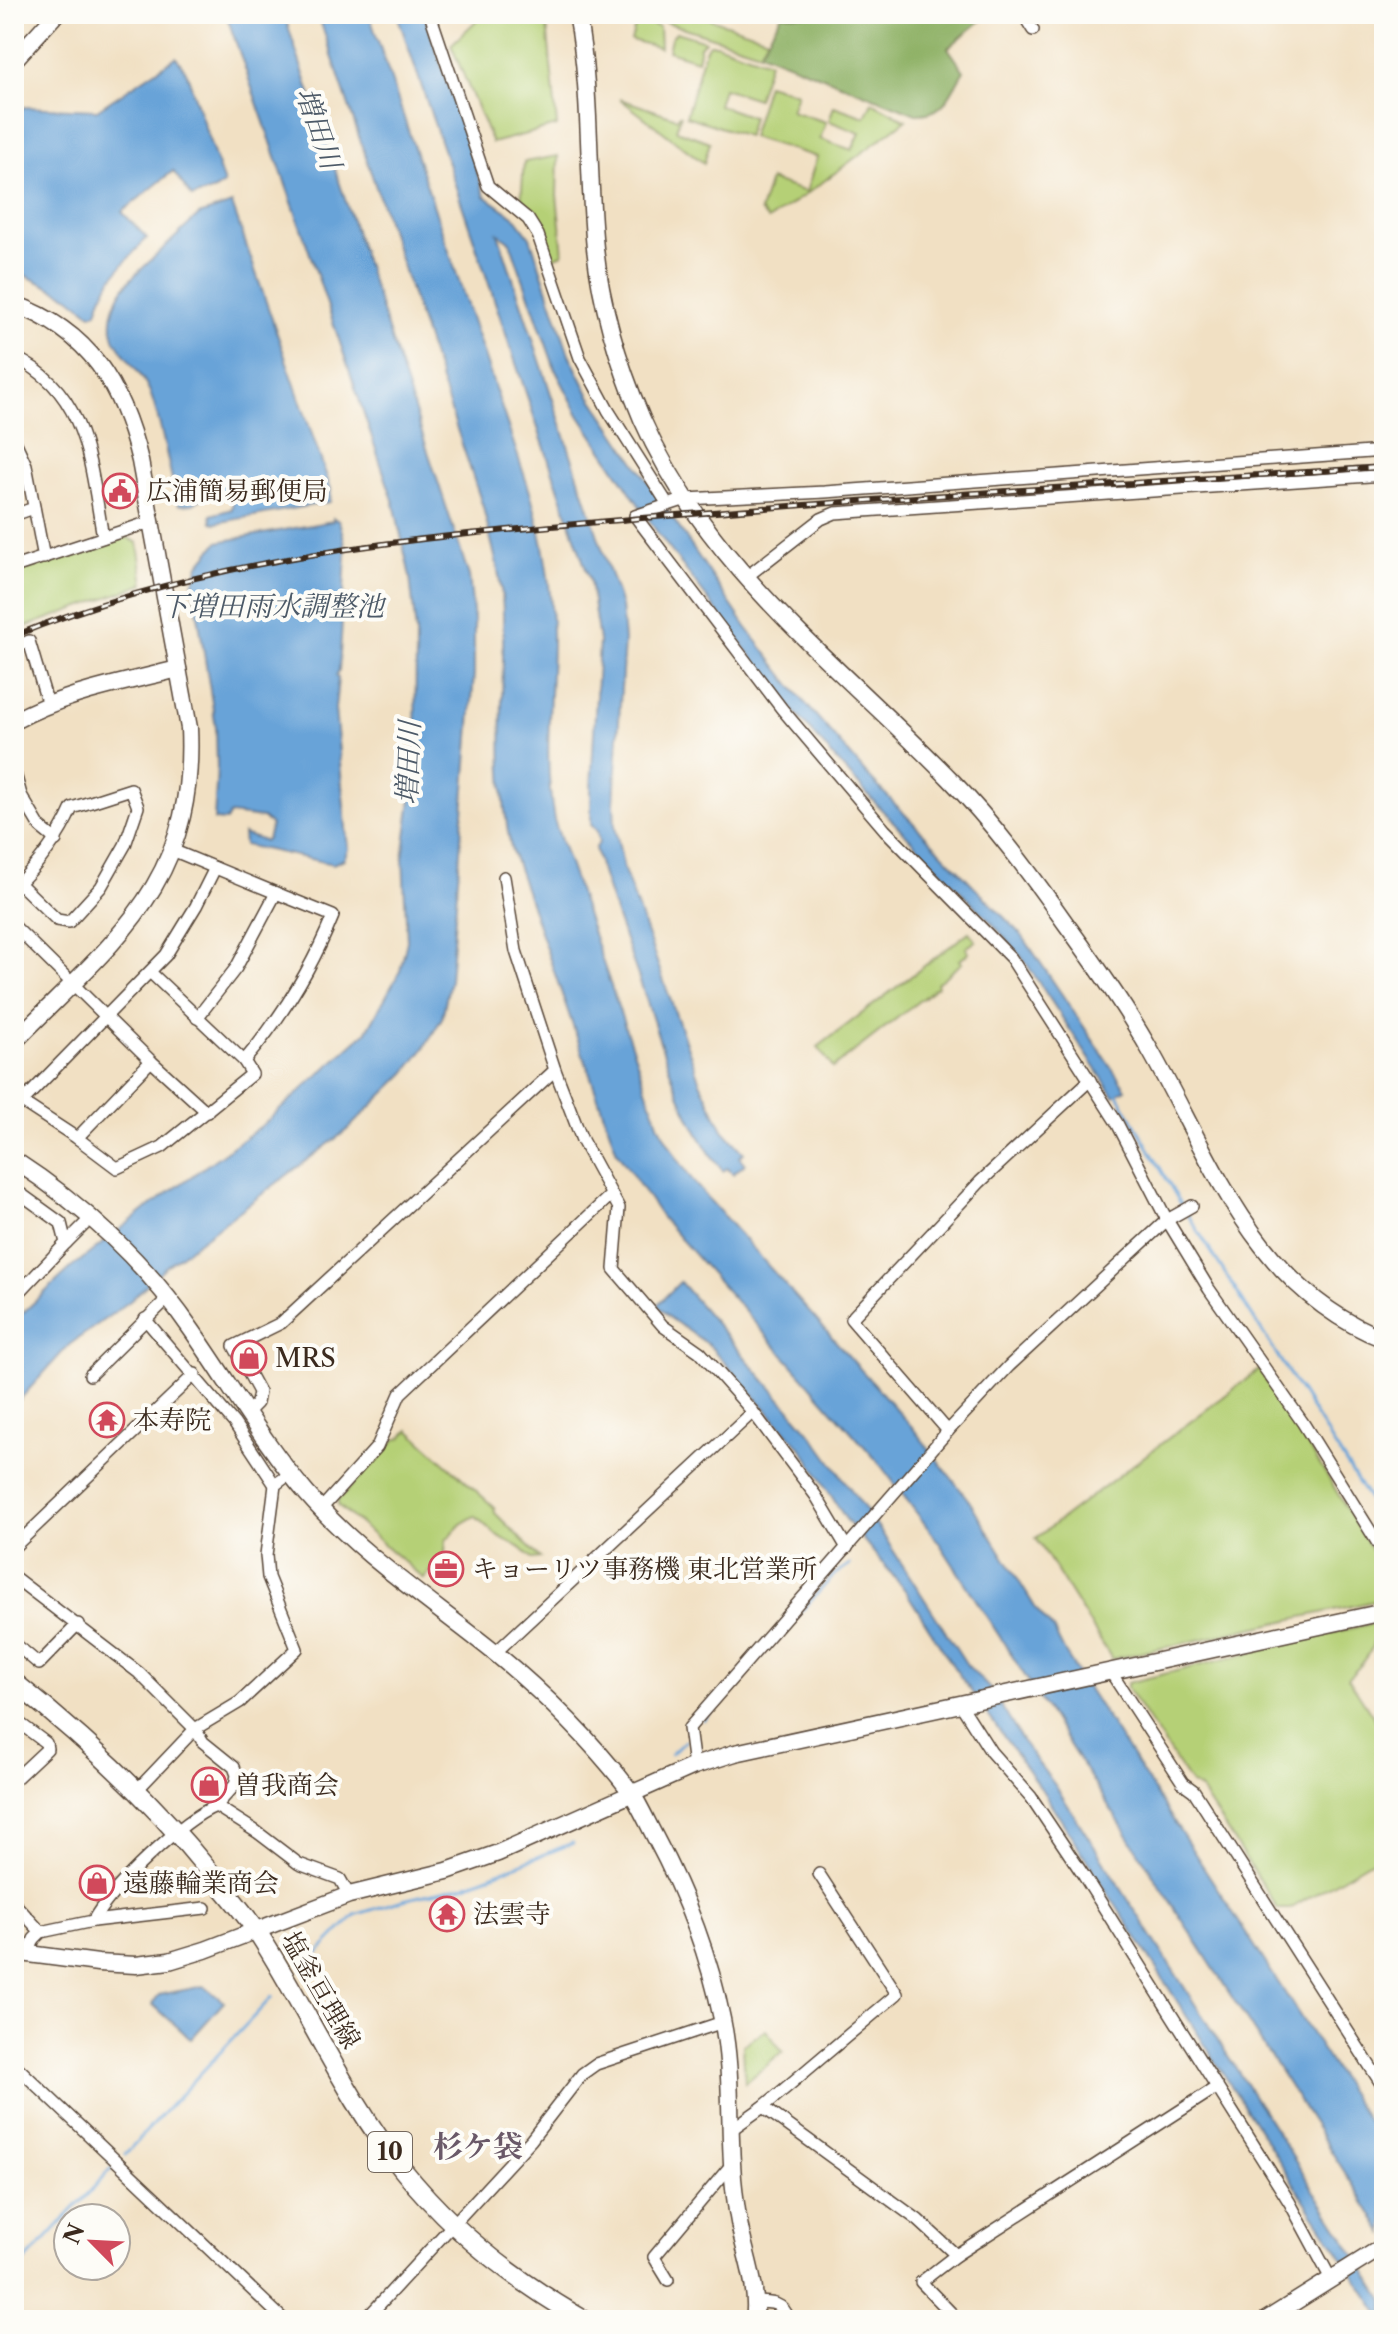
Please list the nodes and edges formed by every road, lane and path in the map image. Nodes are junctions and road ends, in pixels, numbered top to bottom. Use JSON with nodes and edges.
{"nodes":[{"id":1,"x":56,"y":14,"type":"edge"},
{"id":2,"x":430,"y":14,"type":"edge"},
{"id":3,"x":577,"y":14,"type":"edge"},
{"id":4,"x":1023,"y":14,"type":"edge"},
{"id":5,"x":1033,"y":30,"type":"dead end"},
{"id":6,"x":14,"y":60,"type":"edge"},
{"id":7,"x":14,"y":304,"type":"edge"},
{"id":8,"x":14,"y":357,"type":"edge"},
{"id":9,"x":15,"y":443,"type":"edge"},
{"id":10,"x":1384,"y":451,"type":"edge"},
{"id":11,"x":1384,"y":475,"type":"edge"},
{"id":12,"x":686,"y":499,"type":"junction"},
{"id":13,"x":666,"y":504,"type":"junction"},
{"id":14,"x":34,"y":508,"type":"junction"},
{"id":15,"x":14,"y":515,"type":"edge"},
{"id":16,"x":150,"y":522,"type":"junction"},
{"id":17,"x":103,"y":537,"type":"junction"},
{"id":18,"x":44,"y":558,"type":"junction"},
{"id":19,"x":14,"y":567,"type":"edge"},
{"id":20,"x":745,"y":578,"type":"junction"},
{"id":21,"x":14,"y":648,"type":"edge"},
{"id":22,"x":178,"y":669,"type":"junction"},
{"id":23,"x":48,"y":705,"type":"junction"},
{"id":24,"x":14,"y":721,"type":"edge"},
{"id":25,"x":14,"y":770,"type":"edge"},
{"id":26,"x":18,"y":798,"type":"edge"},
{"id":27,"x":56,"y":840,"type":"junction"},
{"id":28,"x":172,"y":850,"type":"junction"},
{"id":29,"x":215,"y":868,"type":"junction"},
{"id":30,"x":504,"y":877,"type":"dead end"},
{"id":31,"x":16,"y":883,"type":"edge"},
{"id":32,"x":276,"y":893,"type":"junction"},
{"id":33,"x":14,"y":926,"type":"edge"},
{"id":34,"x":151,"y":973,"type":"junction"},
{"id":35,"x":72,"y":983,"type":"junction"},
{"id":36,"x":108,"y":1017,"type":"junction"},
{"id":37,"x":197,"y":1018,"type":"junction"},
{"id":38,"x":14,"y":1042,"type":"edge"},
{"id":39,"x":151,"y":1061,"type":"junction"},
{"id":40,"x":244,"y":1061,"type":"junction"},
{"id":41,"x":555,"y":1070,"type":"junction"},
{"id":42,"x":1090,"y":1080,"type":"junction"},
{"id":43,"x":207,"y":1112,"type":"junction"},
{"id":44,"x":77,"y":1138,"type":"junction"},
{"id":45,"x":14,"y":1160,"type":"edge"},
{"id":46,"x":14,"y":1189,"type":"edge"},
{"id":47,"x":611,"y":1195,"type":"junction"},
{"id":48,"x":1192,"y":1206,"type":"dead end"},
{"id":49,"x":1170,"y":1218,"type":"junction"},
{"id":50,"x":96,"y":1222,"type":"junction"},
{"id":51,"x":66,"y":1243,"type":"junction"},
{"id":52,"x":164,"y":1294,"type":"junction"},
{"id":53,"x":14,"y":1298,"type":"edge"},
{"id":54,"x":145,"y":1319,"type":"junction"},
{"id":55,"x":1384,"y":1339,"type":"edge"},
{"id":56,"x":195,"y":1374,"type":"junction"},
{"id":57,"x":90,"y":1375,"type":"dead end"},
{"id":58,"x":248,"y":1412,"type":"junction"},
{"id":59,"x":753,"y":1412,"type":"junction"},
{"id":60,"x":948,"y":1431,"type":"junction"},
{"id":61,"x":291,"y":1473,"type":"junction"},
{"id":62,"x":275,"y":1485,"type":"junction"},
{"id":63,"x":321,"y":1509,"type":"junction"},
{"id":64,"x":849,"y":1546,"type":"junction"},
{"id":65,"x":14,"y":1547,"type":"edge"},
{"id":66,"x":1384,"y":1553,"type":"edge"},
{"id":67,"x":14,"y":1577,"type":"edge"},
{"id":68,"x":1384,"y":1612,"type":"edge"},
{"id":69,"x":78,"y":1624,"type":"junction"},
{"id":70,"x":14,"y":1643,"type":"edge"},
{"id":71,"x":495,"y":1653,"type":"junction"},
{"id":72,"x":1110,"y":1671,"type":"junction"},
{"id":73,"x":14,"y":1682,"type":"edge"},
{"id":74,"x":964,"y":1704,"type":"junction"},
{"id":75,"x":14,"y":1719,"type":"edge"},
{"id":76,"x":195,"y":1729,"type":"junction"},
{"id":77,"x":694,"y":1766,"type":"junction"},
{"id":78,"x":14,"y":1780,"type":"edge"},
{"id":79,"x":138,"y":1789,"type":"junction"},
{"id":80,"x":633,"y":1795,"type":"junction"},
{"id":81,"x":216,"y":1806,"type":"junction"},
{"id":82,"x":177,"y":1831,"type":"junction"},
{"id":83,"x":819,"y":1874,"type":"dead end"},
{"id":84,"x":349,"y":1895,"type":"junction"},
{"id":85,"x":14,"y":1903,"type":"edge"},
{"id":86,"x":205,"y":1908,"type":"dead end"},
{"id":87,"x":93,"y":1921,"type":"junction"},
{"id":88,"x":257,"y":1931,"type":"junction"},
{"id":89,"x":41,"y":1932,"type":"junction"},
{"id":90,"x":22,"y":1952,"type":"edge"},
{"id":91,"x":723,"y":2022,"type":"junction"},
{"id":92,"x":14,"y":2064,"type":"edge"},
{"id":93,"x":1217,"y":2087,"type":"junction"},
{"id":94,"x":1384,"y":2088,"type":"edge"},
{"id":95,"x":763,"y":2107,"type":"junction"},
{"id":96,"x":732,"y":2129,"type":"junction"},
{"id":97,"x":732,"y":2164,"type":"junction"},
{"id":98,"x":453,"y":2224,"type":"junction"},
{"id":99,"x":1374,"y":2252,"type":"edge"},
{"id":100,"x":956,"y":2255,"type":"junction"},
{"id":101,"x":1334,"y":2278,"type":"junction"},
{"id":102,"x":668,"y":2280,"type":"dead end"},
{"id":103,"x":754,"y":2302,"type":"junction"},
{"id":104,"x":284,"y":2320,"type":"edge"},
{"id":105,"x":365,"y":2320,"type":"edge"},
{"id":106,"x":584,"y":2320,"type":"edge"},
{"id":107,"x":754,"y":2320,"type":"edge"},
{"id":108,"x":789,"y":2320,"type":"edge"},
{"id":109,"x":958,"y":2320,"type":"edge"},
{"id":110,"x":1266,"y":2320,"type":"edge"}],
"edges":[{"from":1,"to":6,"type":"street"},
{"from":2,"to":13,"type":"street"},
{"from":3,"to":12,"type":"street"},
{"from":4,"to":5,"type":"street"},
{"from":7,"to":16,"type":"street"},
{"from":8,"to":17,"type":"street"},
{"from":9,"to":14,"type":"street"},
{"from":10,"to":12,"type":"street"},
{"from":11,"to":20,"type":"street"},
{"from":12,"to":13,"type":"street"},
{"from":12,"to":20,"type":"street"},
{"from":13,"to":42,"type":"street"},
{"from":14,"to":15,"type":"street"},
{"from":14,"to":18,"type":"street"},
{"from":16,"to":17,"type":"street"},
{"from":16,"to":22,"type":"street"},
{"from":17,"to":18,"type":"street"},
{"from":18,"to":19,"type":"street"},
{"from":20,"to":55,"type":"street"},
{"from":21,"to":23,"type":"street"},
{"from":22,"to":23,"type":"street"},
{"from":22,"to":28,"type":"street"},
{"from":23,"to":24,"type":"street"},
{"from":25,"to":26,"type":"street"},
{"from":26,"to":27,"type":"street"},
{"from":27,"to":31,"type":"street"},
{"from":27,"to":31,"type":"street"},
{"from":28,"to":29,"type":"street"},
{"from":28,"to":35,"type":"street"},
{"from":29,"to":32,"type":"street"},
{"from":29,"to":34,"type":"street"},
{"from":30,"to":41,"type":"street"},
{"from":32,"to":37,"type":"street"},
{"from":32,"to":40,"type":"street"},
{"from":33,"to":35,"type":"street"},
{"from":34,"to":36,"type":"street"},
{"from":34,"to":37,"type":"street"},
{"from":35,"to":36,"type":"street"},
{"from":35,"to":38,"type":"street"},
{"from":36,"to":39,"type":"street"},
{"from":36,"to":44,"type":"street"},
{"from":37,"to":40,"type":"street"},
{"from":39,"to":43,"type":"street"},
{"from":39,"to":44,"type":"street"},
{"from":40,"to":43,"type":"street"},
{"from":41,"to":47,"type":"street"},
{"from":41,"to":58,"type":"street"},
{"from":42,"to":49,"type":"street"},
{"from":42,"to":60,"type":"street"},
{"from":43,"to":44,"type":"street"},
{"from":45,"to":50,"type":"street"},
{"from":46,"to":51,"type":"street"},
{"from":47,"to":59,"type":"street"},
{"from":47,"to":63,"type":"street"},
{"from":48,"to":49,"type":"street"},
{"from":49,"to":60,"type":"street"},
{"from":49,"to":66,"type":"street"},
{"from":50,"to":51,"type":"street"},
{"from":50,"to":52,"type":"street"},
{"from":51,"to":53,"type":"street"},
{"from":52,"to":54,"type":"street"},
{"from":52,"to":58,"type":"street"},
{"from":54,"to":56,"type":"street"},
{"from":54,"to":57,"type":"street"},
{"from":56,"to":62,"type":"street"},
{"from":56,"to":65,"type":"street"},
{"from":58,"to":61,"type":"street"},
{"from":59,"to":64,"type":"street"},
{"from":59,"to":71,"type":"street"},
{"from":60,"to":64,"type":"street"},
{"from":61,"to":62,"type":"street"},
{"from":61,"to":63,"type":"street"},
{"from":62,"to":76,"type":"street"},
{"from":63,"to":71,"type":"street"},
{"from":64,"to":77,"type":"street"},
{"from":67,"to":69,"type":"street"},
{"from":68,"to":72,"type":"street"},
{"from":69,"to":70,"type":"street"},
{"from":69,"to":76,"type":"street"},
{"from":71,"to":80,"type":"street"},
{"from":72,"to":74,"type":"street"},
{"from":72,"to":94,"type":"street"},
{"from":73,"to":79,"type":"main road","name":"塩釜亘理線","number":"10"},
{"from":74,"to":77,"type":"street"},
{"from":74,"to":93,"type":"street"},
{"from":75,"to":78,"type":"street"},
{"from":76,"to":79,"type":"street"},
{"from":76,"to":81,"type":"street"},
{"from":77,"to":80,"type":"street"},
{"from":79,"to":82,"type":"main road","name":"塩釜亘理線","number":"10"},
{"from":80,"to":84,"type":"street"},
{"from":80,"to":91,"type":"street"},
{"from":81,"to":82,"type":"street"},
{"from":81,"to":84,"type":"street"},
{"from":82,"to":87,"type":"street"},
{"from":82,"to":88,"type":"main road","name":"塩釜亘理線","number":"10"},
{"from":83,"to":95,"type":"street"},
{"from":84,"to":88,"type":"street"},
{"from":85,"to":89,"type":"street"},
{"from":86,"to":87,"type":"street"},
{"from":87,"to":89,"type":"street"},
{"from":88,"to":90,"type":"street"},
{"from":88,"to":98,"type":"main road","name":"塩釜亘理線","number":"10"},
{"from":89,"to":90,"type":"street"},
{"from":91,"to":96,"type":"street"},
{"from":91,"to":98,"type":"street"},
{"from":92,"to":104,"type":"street"},
{"from":93,"to":100,"type":"street"},
{"from":93,"to":101,"type":"street"},
{"from":95,"to":96,"type":"street"},
{"from":95,"to":100,"type":"street"},
{"from":96,"to":97,"type":"street"},
{"from":97,"to":102,"type":"street"},
{"from":97,"to":103,"type":"street"},
{"from":98,"to":105,"type":"street"},
{"from":98,"to":106,"type":"main road","name":"塩釜亘理線","number":"10"},
{"from":99,"to":101,"type":"street"},
{"from":100,"to":109,"type":"street"},
{"from":101,"to":110,"type":"street"},
{"from":103,"to":107,"type":"street"},
{"from":103,"to":108,"type":"street"}]}
